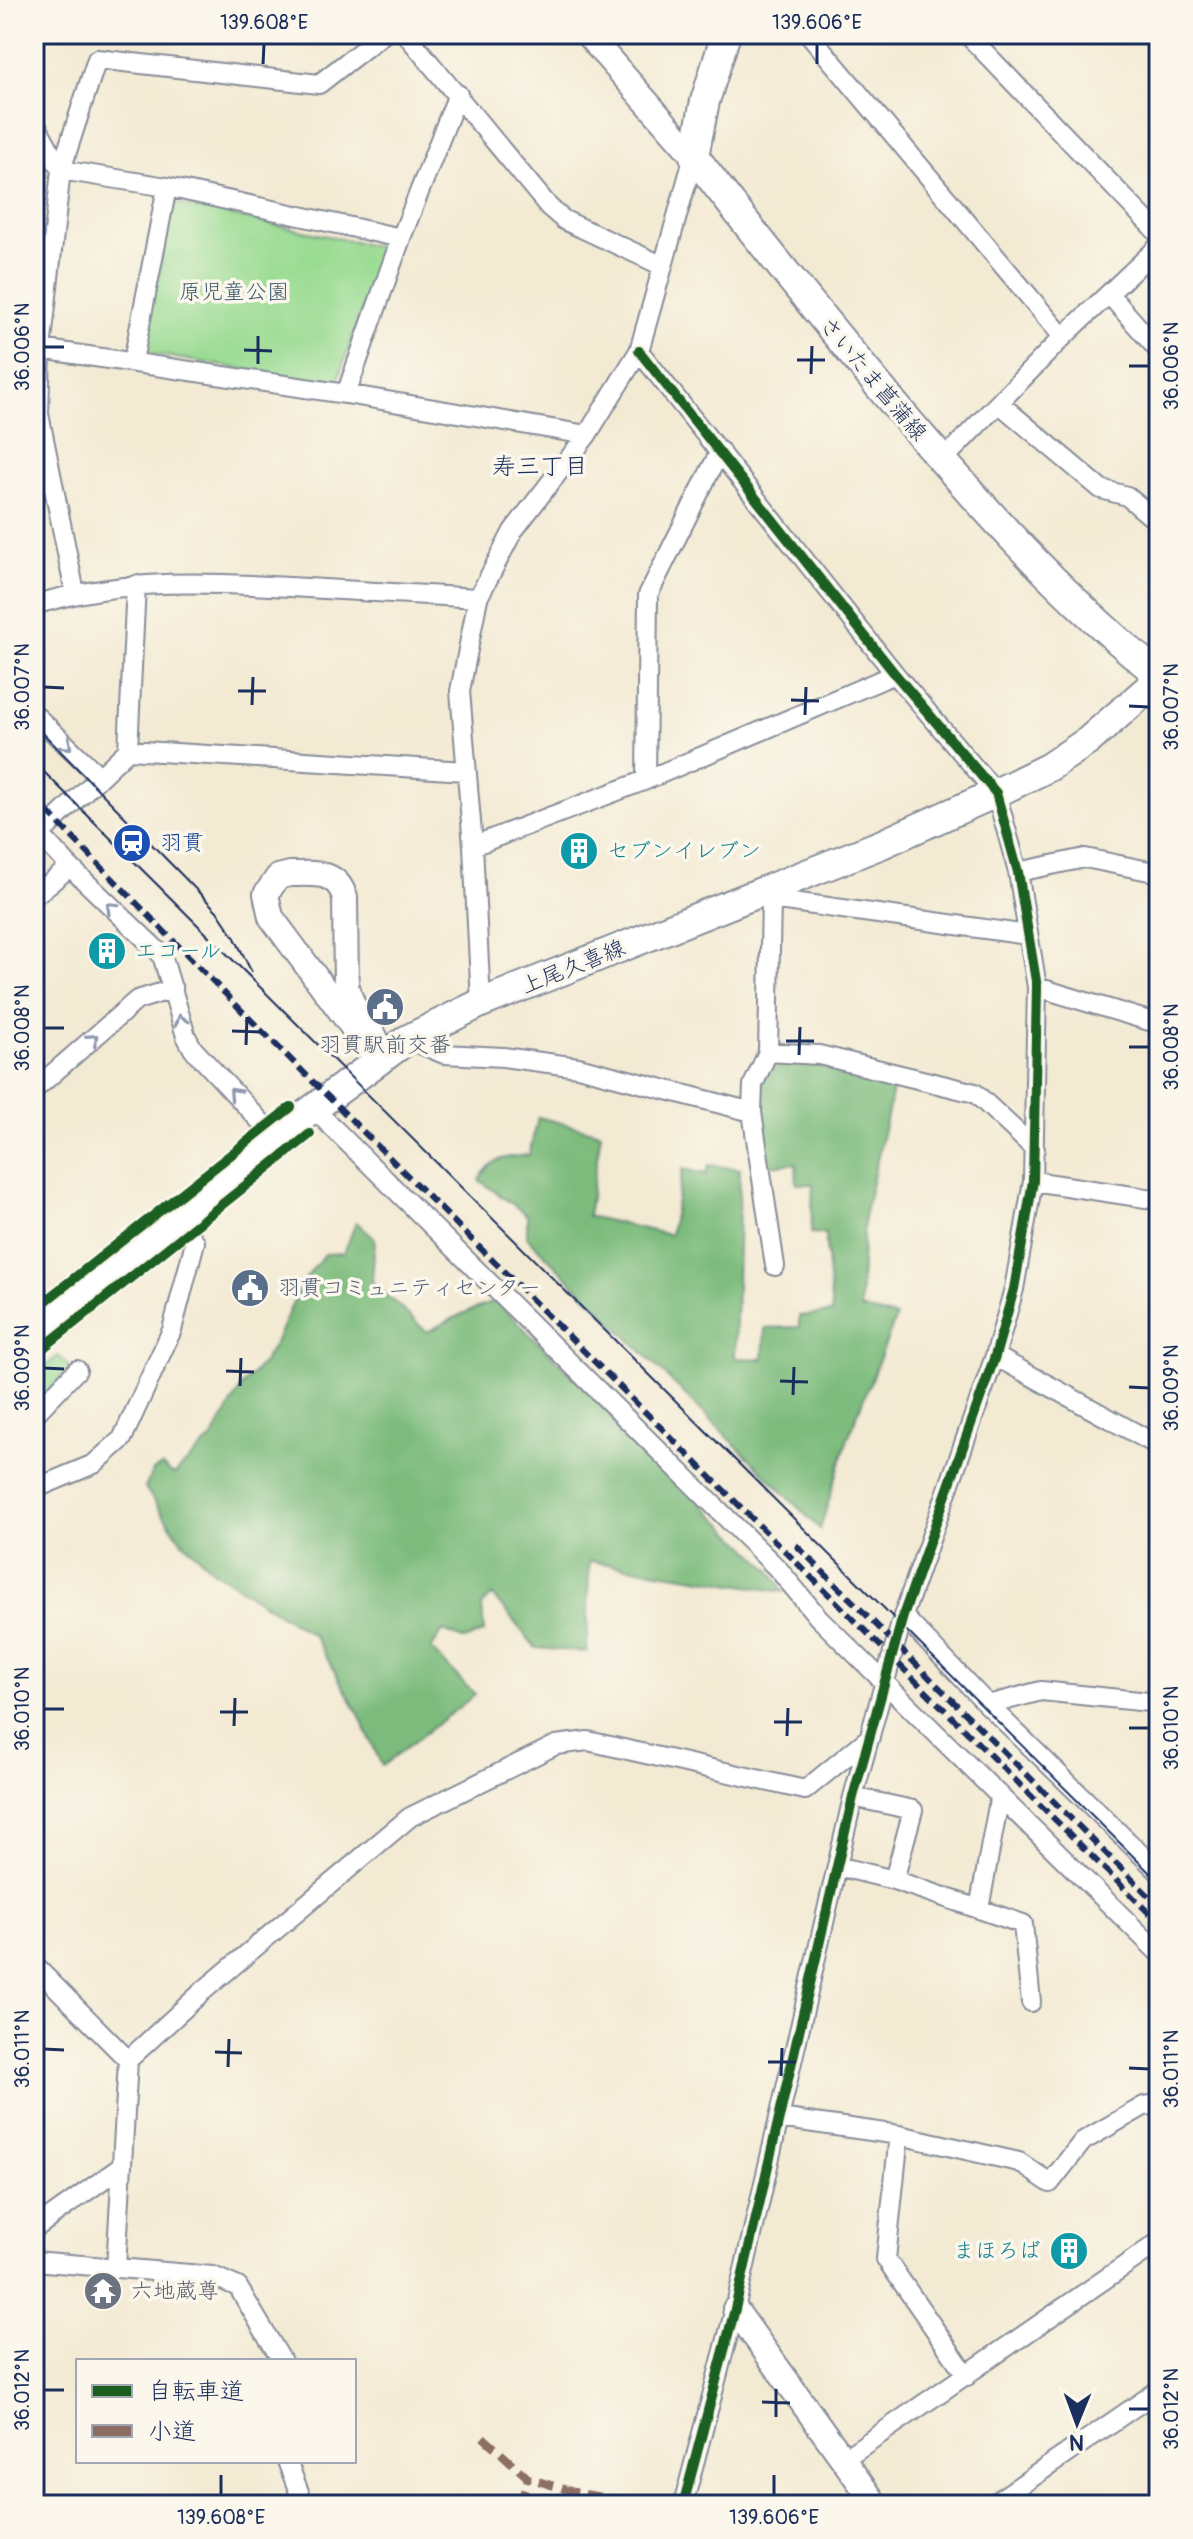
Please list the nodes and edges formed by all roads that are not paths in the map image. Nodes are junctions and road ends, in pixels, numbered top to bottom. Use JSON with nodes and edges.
{"nodes":[{"id":1,"x":383,"y":34,"type":"edge"},
{"id":2,"x":406,"y":34,"type":"edge"},
{"id":3,"x":587,"y":34,"type":"edge"},
{"id":4,"x":726,"y":34,"type":"edge"},
{"id":5,"x":809,"y":34,"type":"edge"},
{"id":6,"x":969,"y":35,"type":"edge"},
{"id":7,"x":458,"y":94,"type":"junction"},
{"id":8,"x":34,"y":121,"type":"edge"},
{"id":9,"x":694,"y":156,"type":"junction"},
{"id":10,"x":61,"y":170,"type":"junction"},
{"id":11,"x":167,"y":187,"type":"junction"},
{"id":12,"x":1159,"y":234,"type":"edge"},
{"id":13,"x":401,"y":238,"type":"junction"},
{"id":14,"x":1159,"y":246,"type":"edge"},
{"id":15,"x":663,"y":266,"type":"junction"},
{"id":16,"x":1109,"y":294,"type":"junction"},
{"id":17,"x":1063,"y":337,"type":"junction"},
{"id":18,"x":38,"y":349,"type":"edge"},
{"id":19,"x":639,"y":351,"type":"junction"},
{"id":20,"x":1159,"y":351,"type":"edge"},
{"id":21,"x":133,"y":361,"type":"junction"},
{"id":22,"x":346,"y":394,"type":"junction"},
{"id":23,"x":1000,"y":404,"type":"junction"},
{"id":24,"x":587,"y":435,"type":"junction"},
{"id":25,"x":720,"y":451,"type":"junction"},
{"id":26,"x":942,"y":461,"type":"junction"},
{"id":27,"x":41,"y":467,"type":"edge"},
{"id":28,"x":1159,"y":523,"type":"edge"},
{"id":29,"x":136,"y":585,"type":"junction"},
{"id":30,"x":75,"y":593,"type":"junction"},
{"id":31,"x":478,"y":598,"type":"junction"},
{"id":32,"x":34,"y":605,"type":"edge"},
{"id":33,"x":895,"y":674,"type":"junction"},
{"id":34,"x":1159,"y":677,"type":"edge"},
{"id":35,"x":34,"y":714,"type":"edge"},
{"id":36,"x":128,"y":750,"type":"junction"},
{"id":37,"x":466,"y":771,"type":"junction"},
{"id":38,"x":99,"y":776,"type":"junction"},
{"id":39,"x":646,"y":780,"type":"junction"},
{"id":40,"x":996,"y":793,"type":"junction"},
{"id":41,"x":37,"y":831,"type":"edge"},
{"id":42,"x":473,"y":846,"type":"junction"},
{"id":43,"x":70,"y":867,"type":"junction"},
{"id":44,"x":1018,"y":872,"type":"junction"},
{"id":45,"x":1159,"y":873,"type":"edge"},
{"id":46,"x":769,"y":895,"type":"junction"},
{"id":47,"x":34,"y":896,"type":"edge"},
{"id":48,"x":1028,"y":935,"type":"junction"},
{"id":49,"x":346,"y":947,"type":"junction"},
{"id":50,"x":295,"y":948,"type":"junction"},
{"id":51,"x":1037,"y":987,"type":"junction"},
{"id":52,"x":173,"y":989,"type":"junction"},
{"id":53,"x":481,"y":1003,"type":"junction"},
{"id":54,"x":1159,"y":1024,"type":"edge"},
{"id":55,"x":408,"y":1039,"type":"junction"},
{"id":56,"x":768,"y":1052,"type":"junction"},
{"id":57,"x":381,"y":1057,"type":"junction"},
{"id":58,"x":34,"y":1090,"type":"edge"},
{"id":59,"x":313,"y":1108,"type":"junction"},
{"id":60,"x":752,"y":1112,"type":"junction"},
{"id":61,"x":275,"y":1137,"type":"junction"},
{"id":62,"x":1035,"y":1149,"type":"junction"},
{"id":63,"x":1033,"y":1181,"type":"junction"},
{"id":64,"x":1159,"y":1200,"type":"edge"},
{"id":65,"x":178,"y":1219,"type":"junction"},
{"id":66,"x":775,"y":1266,"type":"dead end"},
{"id":67,"x":34,"y":1291,"type":"edge"},
{"id":68,"x":58,"y":1315,"type":"junction"},
{"id":69,"x":34,"y":1335,"type":"edge"},
{"id":70,"x":995,"y":1356,"type":"junction"},
{"id":71,"x":77,"y":1370,"type":"dead end"},
{"id":72,"x":34,"y":1415,"type":"edge"},
{"id":73,"x":1159,"y":1446,"type":"edge"},
{"id":74,"x":34,"y":1489,"type":"edge"},
{"id":75,"x":903,"y":1616,"type":"junction"},
{"id":76,"x":885,"y":1681,"type":"junction"},
{"id":77,"x":1159,"y":1703,"type":"edge"},
{"id":78,"x":988,"y":1705,"type":"junction"},
{"id":79,"x":870,"y":1737,"type":"junction"},
{"id":80,"x":1000,"y":1795,"type":"junction"},
{"id":81,"x":853,"y":1797,"type":"junction"},
{"id":82,"x":837,"y":1866,"type":"junction"},
{"id":83,"x":1159,"y":1872,"type":"edge"},
{"id":84,"x":894,"y":1880,"type":"junction"},
{"id":85,"x":979,"y":1909,"type":"junction"},
{"id":86,"x":1159,"y":1953,"type":"edge"},
{"id":87,"x":34,"y":1965,"type":"edge"},
{"id":88,"x":1031,"y":2002,"type":"dead end"},
{"id":89,"x":128,"y":2060,"type":"junction"},
{"id":90,"x":1159,"y":2104,"type":"edge"},
{"id":91,"x":779,"y":2118,"type":"junction"},
{"id":92,"x":899,"y":2135,"type":"junction"},
{"id":93,"x":122,"y":2166,"type":"junction"},
{"id":94,"x":34,"y":2229,"type":"edge"},
{"id":95,"x":1159,"y":2242,"type":"edge"},
{"id":96,"x":34,"y":2261,"type":"edge"},
{"id":97,"x":116,"y":2268,"type":"junction"},
{"id":98,"x":735,"y":2309,"type":"junction"},
{"id":99,"x":281,"y":2359,"type":"edge"},
{"id":100,"x":967,"y":2376,"type":"junction"},
{"id":101,"x":1159,"y":2390,"type":"edge"},
{"id":102,"x":845,"y":2458,"type":"junction"},
{"id":103,"x":288,"y":2463,"type":"edge"},
{"id":104,"x":304,"y":2505,"type":"edge"},
{"id":105,"x":683,"y":2505,"type":"edge"},
{"id":106,"x":876,"y":2505,"type":"edge"},
{"id":107,"x":992,"y":2505,"type":"edge"}],
"edges":[{"from":1,"to":10,"type":"street"},
{"from":2,"to":7,"type":"street"},
{"from":3,"to":9,"type":"street"},
{"from":4,"to":9,"type":"main road"},
{"from":5,"to":17,"type":"street"},
{"from":6,"to":12,"type":"street"},
{"from":7,"to":13,"type":"street"},
{"from":7,"to":15,"type":"street"},
{"from":8,"to":10,"type":"street"},
{"from":9,"to":15,"type":"street"},
{"from":9,"to":26,"type":"main road","name":"さいたま菖蒲線"},
{"from":10,"to":11,"type":"street"},
{"from":10,"to":18,"type":"street"},
{"from":11,"to":13,"type":"street"},
{"from":11,"to":21,"type":"street"},
{"from":13,"to":22,"type":"street"},
{"from":14,"to":16,"type":"street"},
{"from":15,"to":19,"type":"street"},
{"from":16,"to":17,"type":"street"},
{"from":16,"to":20,"type":"street"},
{"from":17,"to":23,"type":"street"},
{"from":18,"to":21,"type":"street"},
{"from":18,"to":27,"type":"street"},
{"from":19,"to":24,"type":"street"},
{"from":19,"to":25,"type":"street"},
{"from":21,"to":22,"type":"street"},
{"from":22,"to":24,"type":"street"},
{"from":23,"to":26,"type":"street"},
{"from":23,"to":28,"type":"street"},
{"from":24,"to":31,"type":"street"},
{"from":25,"to":33,"type":"street"},
{"from":25,"to":39,"type":"street"},
{"from":26,"to":34,"type":"main road","name":"さいたま菖蒲線"},
{"from":27,"to":30,"type":"street"},
{"from":29,"to":30,"type":"street"},
{"from":29,"to":31,"type":"street"},
{"from":29,"to":36,"type":"street"},
{"from":30,"to":32,"type":"street"},
{"from":31,"to":37,"type":"street"},
{"from":33,"to":39,"type":"street"},
{"from":33,"to":40,"type":"street"},
{"from":34,"to":40,"type":"main road","name":"上尾久喜線"},
{"from":35,"to":38,"type":"street","one_way":true},
{"from":36,"to":37,"type":"street"},
{"from":36,"to":38,"type":"street"},
{"from":37,"to":42,"type":"street"},
{"from":38,"to":41,"type":"street"},
{"from":39,"to":42,"type":"street"},
{"from":40,"to":44,"type":"street"},
{"from":40,"to":46,"type":"main road","name":"上尾久喜線"},
{"from":41,"to":43,"type":"street"},
{"from":42,"to":53,"type":"street"},
{"from":43,"to":47,"type":"street"},
{"from":52,"to":43,"type":"street","one_way":true},
{"from":44,"to":45,"type":"street"},
{"from":44,"to":48,"type":"street"},
{"from":46,"to":48,"type":"street"},
{"from":46,"to":53,"type":"main road","name":"上尾久喜線"},
{"from":46,"to":56,"type":"street"},
{"from":48,"to":51,"type":"street"},
{"from":49,"to":50,"type":"street"},
{"from":49,"to":50,"type":"street"},
{"from":49,"to":57,"type":"street"},
{"from":50,"to":57,"type":"street"},
{"from":51,"to":54,"type":"street"},
{"from":51,"to":62,"type":"street"},
{"from":58,"to":52,"type":"street","one_way":true},
{"from":61,"to":52,"type":"street","one_way":true},
{"from":53,"to":55,"type":"main road","name":"上尾久喜線"},
{"from":55,"to":57,"type":"main road","name":"上尾久喜線"},
{"from":55,"to":60,"type":"street"},
{"from":56,"to":60,"type":"street"},
{"from":56,"to":62,"type":"street"},
{"from":57,"to":59,"type":"main road","name":"上尾久喜線"},
{"from":59,"to":61,"type":"main road","name":"上尾久喜線"},
{"from":59,"to":76,"type":"street"},
{"from":60,"to":66,"type":"street"},
{"from":61,"to":65,"type":"main road","name":"上尾久喜線"},
{"from":62,"to":63,"type":"street"},
{"from":63,"to":64,"type":"street"},
{"from":63,"to":70,"type":"street"},
{"from":65,"to":68,"type":"main road","name":"上尾久喜線"},
{"from":65,"to":74,"type":"street"},
{"from":67,"to":68,"type":"street"},
{"from":68,"to":69,"type":"main road","name":"上尾久喜線"},
{"from":70,"to":73,"type":"street"},
{"from":70,"to":75,"type":"street"},
{"from":71,"to":72,"type":"street"},
{"from":75,"to":76,"type":"street"},
{"from":75,"to":78,"type":"street"},
{"from":76,"to":79,"type":"street"},
{"from":76,"to":80,"type":"street"},
{"from":77,"to":78,"type":"street"},
{"from":78,"to":83,"type":"street"},
{"from":79,"to":81,"type":"street"},
{"from":79,"to":89,"type":"street"},
{"from":80,"to":85,"type":"street"},
{"from":80,"to":86,"type":"street"},
{"from":81,"to":82,"type":"street"},
{"from":81,"to":84,"type":"street"},
{"from":82,"to":84,"type":"street"},
{"from":82,"to":91,"type":"street"},
{"from":84,"to":85,"type":"street"},
{"from":85,"to":88,"type":"street"},
{"from":87,"to":89,"type":"street"},
{"from":89,"to":93,"type":"street"},
{"from":90,"to":92,"type":"street"},
{"from":91,"to":92,"type":"street"},
{"from":91,"to":98,"type":"street"},
{"from":92,"to":100,"type":"street"},
{"from":93,"to":94,"type":"street"},
{"from":93,"to":97,"type":"street"},
{"from":95,"to":100,"type":"street"},
{"from":96,"to":97,"type":"street"},
{"from":97,"to":99,"type":"street"},
{"from":98,"to":102,"type":"street"},
{"from":98,"to":105,"type":"street"},
{"from":100,"to":102,"type":"street"},
{"from":101,"to":107,"type":"street"},
{"from":102,"to":106,"type":"street"},
{"from":103,"to":104,"type":"street"}]}
